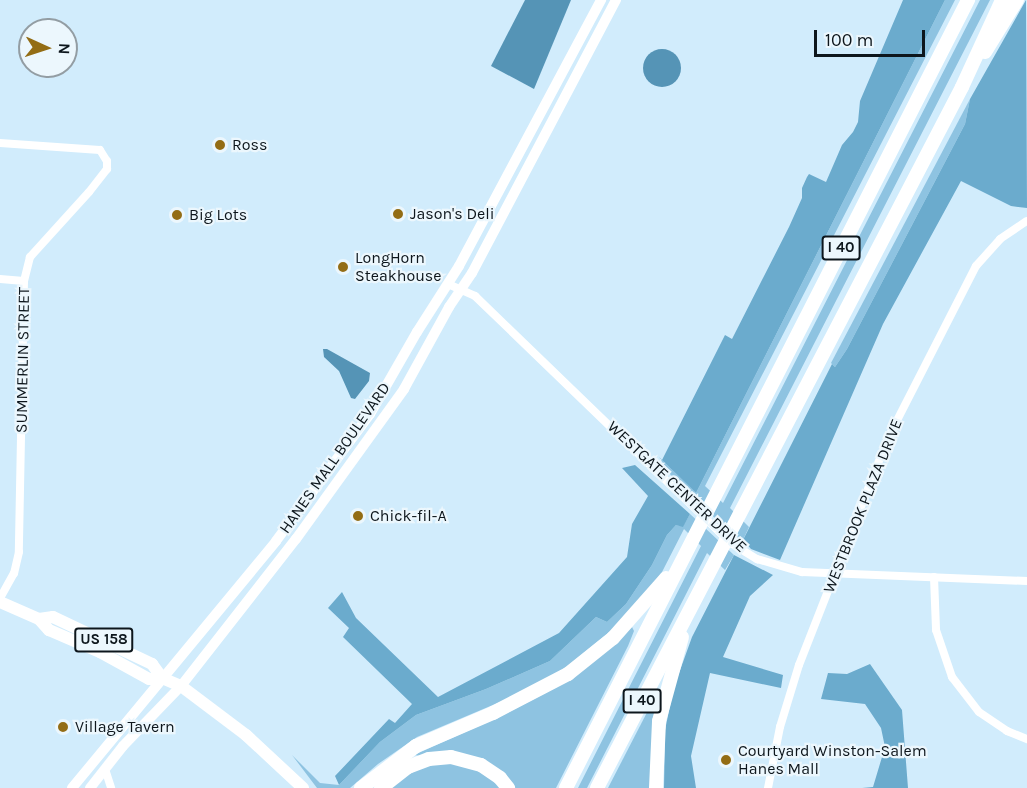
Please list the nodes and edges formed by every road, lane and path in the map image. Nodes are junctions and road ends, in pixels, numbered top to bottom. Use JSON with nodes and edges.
{"nodes":[{"id":1,"x":601,"y":0,"type":"edge"},
{"id":2,"x":616,"y":0,"type":"edge"},
{"id":3,"x":968,"y":0,"type":"edge"},
{"id":4,"x":1002,"y":0,"type":"edge"},
{"id":5,"x":1017,"y":0,"type":"edge"},
{"id":6,"x":962,"y":87,"type":"junction"},
{"id":7,"x":0,"y":143,"type":"edge"},
{"id":8,"x":1027,"y":221,"type":"edge"},
{"id":9,"x":0,"y":279,"type":"edge"},
{"id":10,"x":24,"y":281,"type":"junction"},
{"id":11,"x":448,"y":284,"type":"junction"},
{"id":12,"x":462,"y":289,"type":"junction"},
{"id":13,"x":681,"y":561,"type":"junction"},
{"id":14,"x":834,"y":574,"type":"junction"},
{"id":15,"x":934,"y":577,"type":"junction"},
{"id":16,"x":1027,"y":581,"type":"edge"},
{"id":17,"x":0,"y":600,"type":"edge"},
{"id":18,"x":688,"y":614,"type":"junction"},
{"id":19,"x":162,"y":678,"type":"junction"},
{"id":20,"x":181,"y":686,"type":"junction"},
{"id":21,"x":1027,"y":740,"type":"edge"},
{"id":22,"x":105,"y":770,"type":"junction"},
{"id":23,"x":72,"y":788,"type":"edge"},
{"id":24,"x":90,"y":788,"type":"edge"},
{"id":25,"x":111,"y":788,"type":"edge"},
{"id":26,"x":303,"y":788,"type":"edge"},
{"id":27,"x":361,"y":788,"type":"edge"},
{"id":28,"x":381,"y":788,"type":"edge"},
{"id":29,"x":508,"y":788,"type":"edge"},
{"id":30,"x":566,"y":788,"type":"edge"},
{"id":31,"x":597,"y":788,"type":"edge"},
{"id":32,"x":656,"y":788,"type":"edge"},
{"id":33,"x":768,"y":788,"type":"edge"}],
"edges":[{"from":1,"to":11,"type":"main road","name":"HANES MALL BOULEVARD"},
{"from":2,"to":12,"type":"main road","name":"HANES MALL BOULEVARD"},
{"from":3,"to":13,"type":"highway","number":"I 40"},
{"from":4,"to":6,"type":"highway","number":"I 40"},
{"from":5,"to":6,"type":"highway"},
{"from":6,"to":18,"type":"highway","number":"I 40"},
{"from":7,"to":10,"type":"street","name":"SUMMERLIN STREET"},
{"from":8,"to":14,"type":"street","name":"WESTBROOK PLAZA DRIVE"},
{"from":9,"to":10,"type":"street"},
{"from":10,"to":17,"type":"street","name":"SUMMERLIN STREET"},
{"from":11,"to":12,"type":"street","name":"WESTGATE CENTER DRIVE"},
{"from":11,"to":19,"type":"main road","name":"HANES MALL BOULEVARD"},
{"from":12,"to":14,"type":"street","name":"WESTGATE CENTER DRIVE"},
{"from":12,"to":20,"type":"main road","name":"HANES MALL BOULEVARD"},
{"from":13,"to":27,"type":"highway"},
{"from":13,"to":30,"type":"highway","number":"I 40"},
{"from":14,"to":15,"type":"street","name":"WESTGATE CENTER DRIVE"},
{"from":14,"to":33,"type":"street","name":"WESTBROOK PLAZA DRIVE"},
{"from":15,"to":16,"type":"street","name":"WESTGATE CENTER DRIVE"},
{"from":15,"to":21,"type":"street"},
{"from":17,"to":19,"type":"main road","number":"US 158"},
{"from":18,"to":31,"type":"highway","number":"I 40"},
{"from":18,"to":32,"type":"highway"},
{"from":19,"to":20,"type":"main road","number":"US 158"},
{"from":19,"to":23,"type":"main road","name":"HANES MALL BOULEVARD"},
{"from":20,"to":22,"type":"main road","name":"HANES MALL BOULEVARD"},
{"from":20,"to":26,"type":"main road","number":"US 158"},
{"from":22,"to":24,"type":"main road","name":"HANES MALL BOULEVARD"},
{"from":22,"to":25,"type":"street"},
{"from":28,"to":29,"type":"highway"}]}
